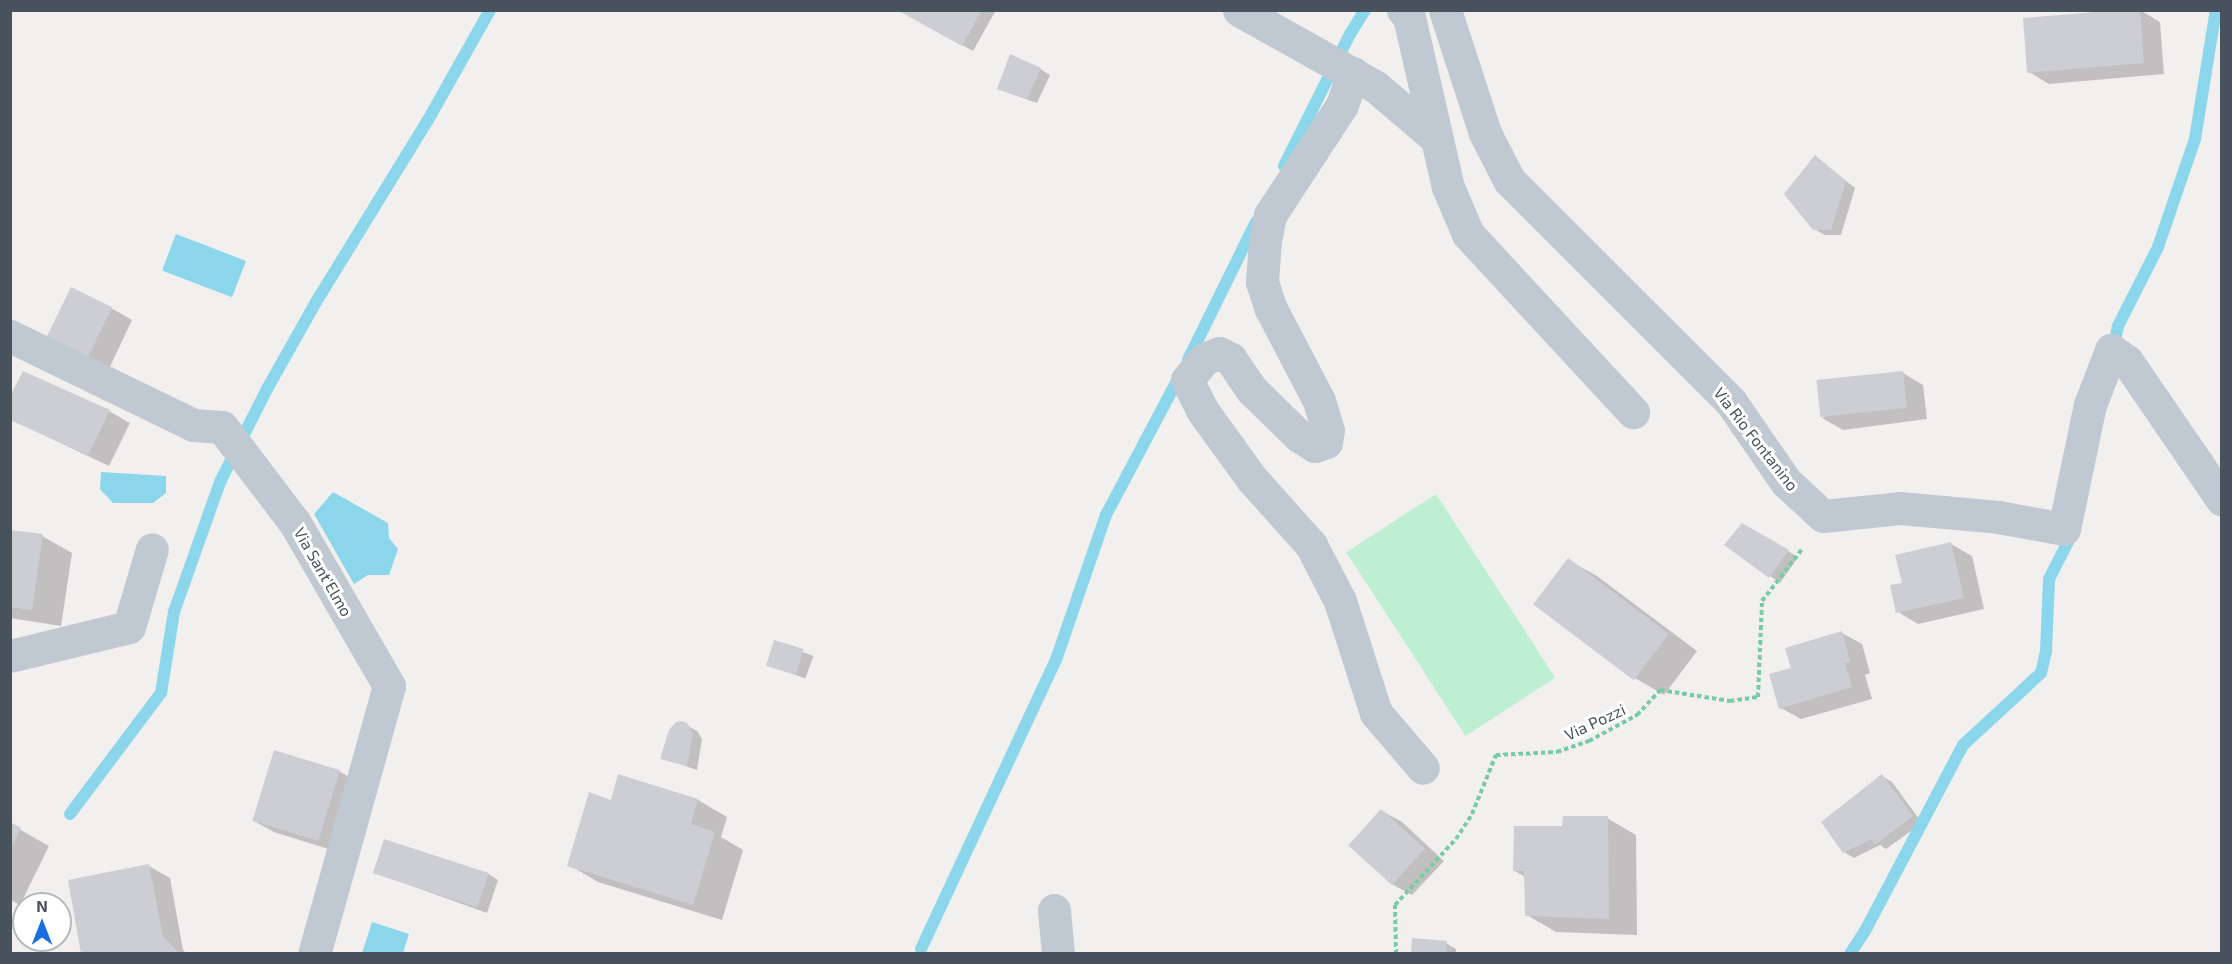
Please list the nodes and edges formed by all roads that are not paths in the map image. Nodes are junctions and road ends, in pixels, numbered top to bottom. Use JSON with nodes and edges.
{"nodes":[{"id":1,"x":1239,"y":10,"type":"edge"},
{"id":2,"x":1403,"y":10,"type":"edge"},
{"id":3,"x":1445,"y":10,"type":"edge"},
{"id":4,"x":1353,"y":73,"type":"junction"},
{"id":5,"x":1436,"y":138,"type":"junction"},
{"id":6,"x":10,"y":336,"type":"edge"},
{"id":7,"x":1633,"y":412,"type":"dead end"},
{"id":8,"x":2222,"y":500,"type":"edge"},
{"id":9,"x":152,"y":549,"type":"dead end"},
{"id":10,"x":10,"y":656,"type":"edge"},
{"id":11,"x":1423,"y":768,"type":"dead end"},
{"id":12,"x":1054,"y":910,"type":"dead end"},
{"id":13,"x":314,"y":954,"type":"edge"},
{"id":14,"x":1058,"y":954,"type":"edge"}],
"edges":[{"from":1,"to":4,"type":"street"},
{"from":2,"to":5,"type":"street"},
{"from":3,"to":8,"type":"street","name":"Via Rio Fontanino"},
{"from":4,"to":5,"type":"street"},
{"from":4,"to":11,"type":"street"},
{"from":5,"to":7,"type":"street"},
{"from":6,"to":13,"type":"street","name":"Via Sant'Elmo"},
{"from":9,"to":10,"type":"street"},
{"from":12,"to":14,"type":"street"}]}
